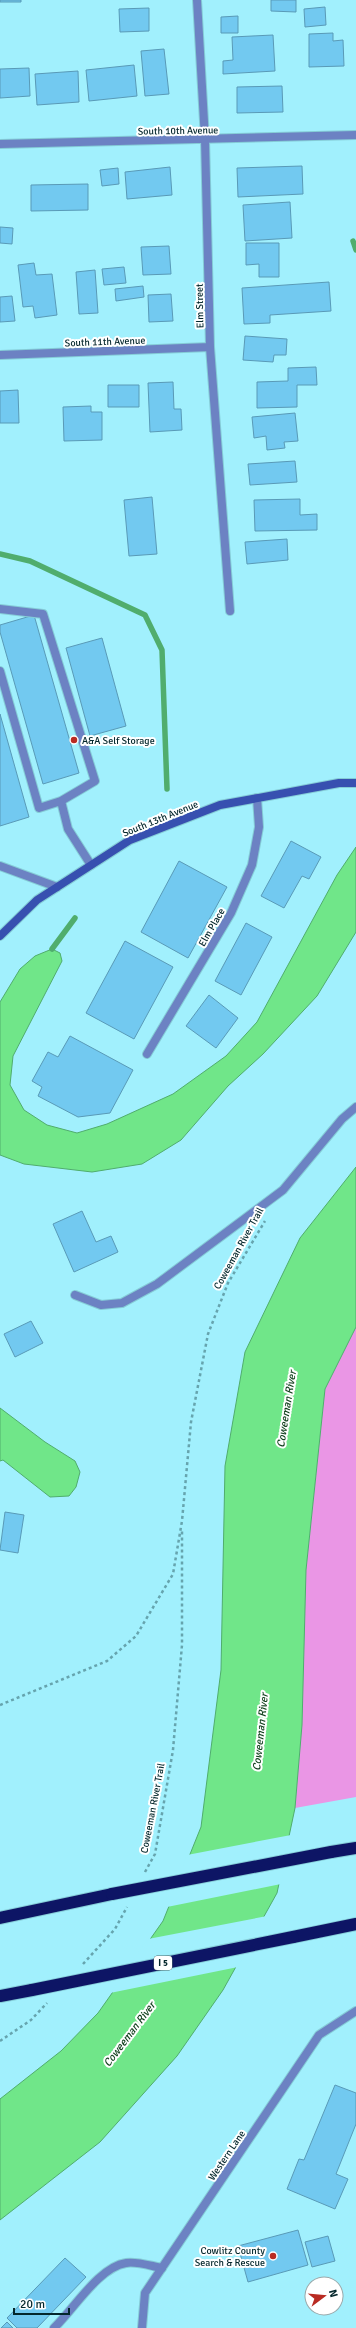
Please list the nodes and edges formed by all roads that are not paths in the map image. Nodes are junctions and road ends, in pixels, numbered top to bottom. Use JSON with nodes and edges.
{"nodes":[{"id":1,"x":197,"y":0,"type":"edge"},
{"id":2,"x":356,"y":135,"type":"edge"},
{"id":3,"x":205,"y":139,"type":"junction"},
{"id":4,"x":0,"y":144,"type":"edge"},
{"id":5,"x":210,"y":347,"type":"junction"},
{"id":6,"x":0,"y":355,"type":"edge"},
{"id":7,"x":0,"y":609,"type":"edge"},
{"id":8,"x":230,"y":611,"type":"dead end"},
{"id":9,"x":0,"y":671,"type":"edge"},
{"id":10,"x":356,"y":783,"type":"edge"},
{"id":11,"x":257,"y":798,"type":"junction"},
{"id":12,"x":61,"y":801,"type":"junction"},
{"id":13,"x":90,"y":865,"type":"junction"},
{"id":14,"x":0,"y":866,"type":"edge"},
{"id":15,"x":57,"y":887,"type":"junction"},
{"id":16,"x":0,"y":936,"type":"edge"},
{"id":17,"x":147,"y":1054,"type":"dead end"},
{"id":18,"x":356,"y":1107,"type":"edge"},
{"id":19,"x":75,"y":1295,"type":"dead end"},
{"id":20,"x":356,"y":1848,"type":"edge"},
{"id":21,"x":0,"y":1918,"type":"edge"},
{"id":22,"x":356,"y":1924,"type":"edge"},
{"id":23,"x":0,"y":1996,"type":"edge"},
{"id":24,"x":356,"y":2011,"type":"edge"},
{"id":25,"x":162,"y":2268,"type":"junction"},
{"id":26,"x":54,"y":2328,"type":"edge"},
{"id":27,"x":142,"y":2328,"type":"edge"}],
"edges":[{"from":1,"to":3,"type":"street","name":"Elm Street"},
{"from":2,"to":3,"type":"street","name":"South 10th Avenue"},
{"from":3,"to":4,"type":"street","name":"South 10th Avenue"},
{"from":3,"to":5,"type":"street","name":"Elm Street"},
{"from":5,"to":6,"type":"street","name":"South 11th Avenue"},
{"from":5,"to":8,"type":"street","name":"Elm Street"},
{"from":7,"to":12,"type":"street"},
{"from":9,"to":12,"type":"street"},
{"from":10,"to":11,"type":"main road","name":"South 13th Avenue"},
{"from":11,"to":13,"type":"main road","name":"South 13th Avenue"},
{"from":11,"to":17,"type":"street","name":"Elm Place"},
{"from":12,"to":13,"type":"street"},
{"from":13,"to":15,"type":"main road","name":"South 13th Avenue"},
{"from":14,"to":15,"type":"street"},
{"from":15,"to":16,"type":"main road","name":"South 13th Avenue"},
{"from":18,"to":19,"type":"street"},
{"from":20,"to":21,"type":"highway","bridge":true},
{"from":22,"to":23,"type":"highway","number":"I 5","bridge":true},
{"from":24,"to":25,"type":"street","name":"Western Lane"},
{"from":25,"to":26,"type":"street"},
{"from":25,"to":27,"type":"street","name":"Western Lane"}]}
